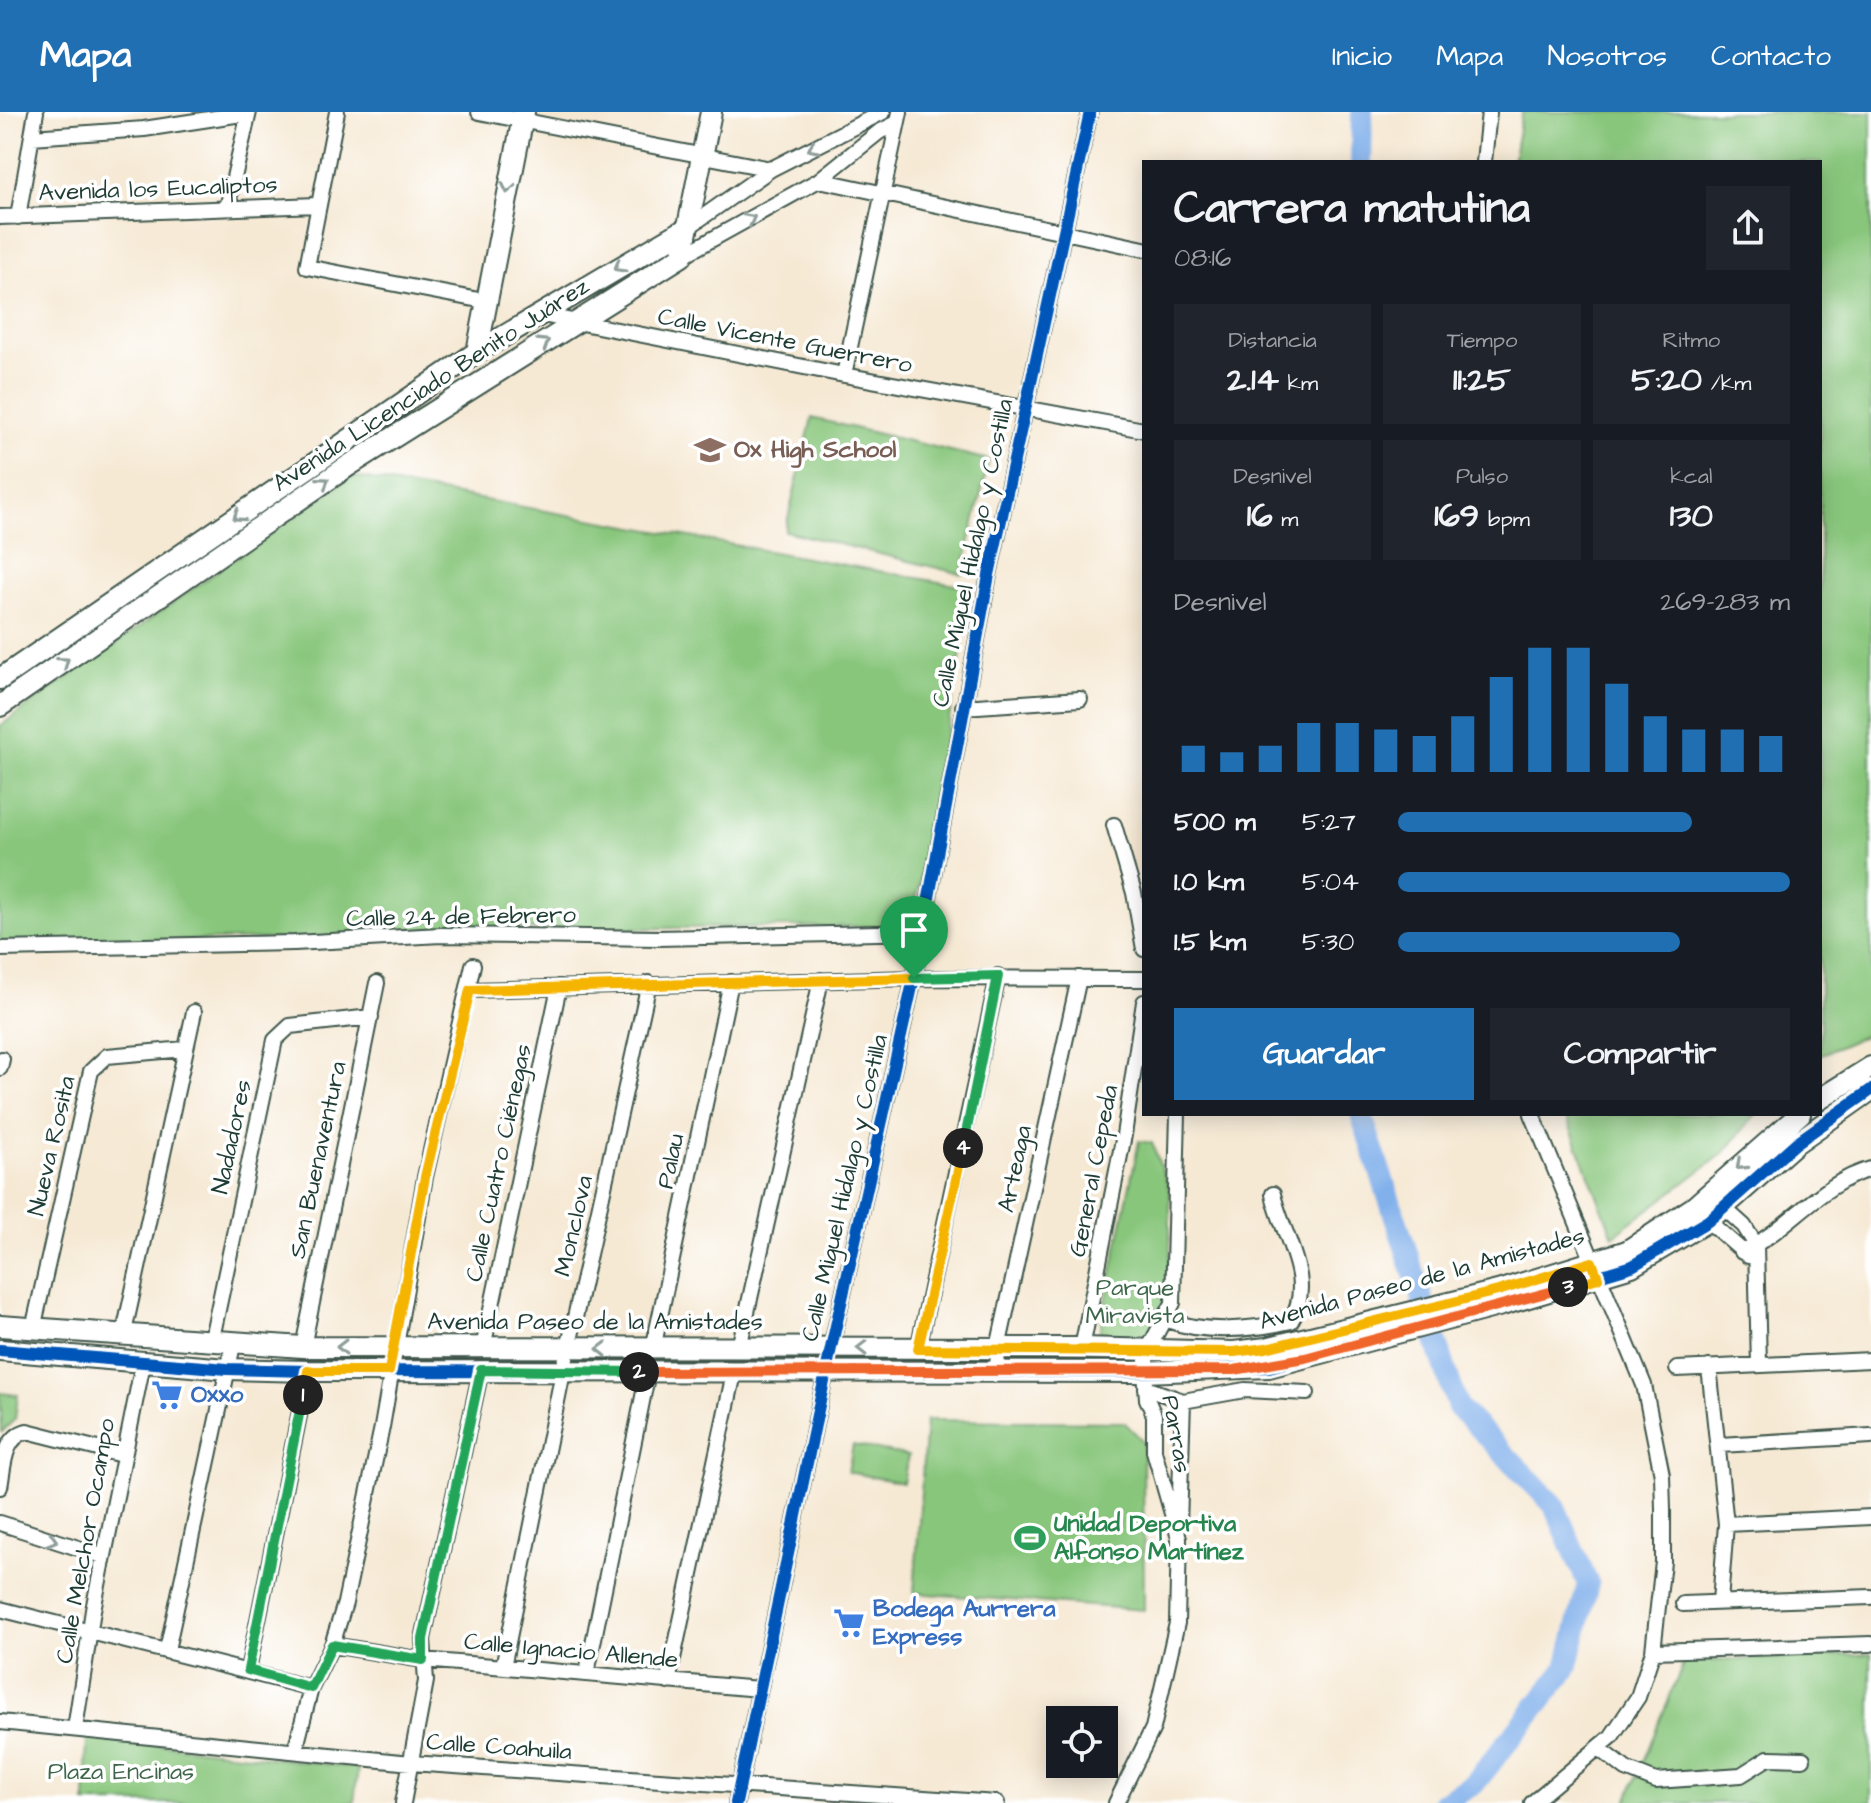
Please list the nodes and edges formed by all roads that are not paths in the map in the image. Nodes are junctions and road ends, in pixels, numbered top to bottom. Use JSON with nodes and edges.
{"nodes":[{"id":1,"x":36,"y":112,"type":"edge"},
{"id":2,"x":248,"y":112,"type":"edge"},
{"id":3,"x":337,"y":112,"type":"edge"},
{"id":4,"x":479,"y":112,"type":"edge"},
{"id":5,"x":711,"y":112,"type":"edge"},
{"id":6,"x":883,"y":112,"type":"edge"},
{"id":7,"x":1090,"y":112,"type":"edge"},
{"id":8,"x":1489,"y":112,"type":"edge"},
{"id":9,"x":523,"y":117,"type":"edge"},
{"id":10,"x":898,"y":117,"type":"edge"},
{"id":11,"x":32,"y":137,"type":"junction"},
{"id":12,"x":702,"y":155,"type":"junction"},
{"id":13,"x":1484,"y":160,"type":"edge"},
{"id":14,"x":771,"y":169,"type":"junction"},
{"id":15,"x":819,"y":180,"type":"junction"},
{"id":16,"x":882,"y":194,"type":"junction"},
{"id":17,"x":317,"y":205,"type":"junction"},
{"id":18,"x":227,"y":208,"type":"junction"},
{"id":19,"x":0,"y":217,"type":"edge"},
{"id":20,"x":18,"y":217,"type":"junction"},
{"id":21,"x":687,"y":228,"type":"junction"},
{"id":22,"x":1066,"y":233,"type":"junction"},
{"id":23,"x":1142,"y":249,"type":"edge"},
{"id":24,"x":682,"y":256,"type":"junction"},
{"id":25,"x":484,"y":301,"type":"junction"},
{"id":26,"x":537,"y":313,"type":"junction"},
{"id":27,"x":578,"y":322,"type":"junction"},
{"id":28,"x":477,"y":352,"type":"junction"},
{"id":29,"x":844,"y":375,"type":"junction"},
{"id":30,"x":1024,"y":410,"type":"junction"},
{"id":31,"x":1142,"y":430,"type":"edge"},
{"id":32,"x":0,"y":679,"type":"edge"},
{"id":33,"x":1080,"y":699,"type":"dead end"},
{"id":34,"x":0,"y":706,"type":"edge"},
{"id":35,"x":963,"y":707,"type":"junction"},
{"id":36,"x":1114,"y":825,"type":"dead end"},
{"id":37,"x":923,"y":932,"type":"junction"},
{"id":38,"x":1142,"y":938,"type":"edge"},
{"id":39,"x":0,"y":949,"type":"edge"},
{"id":40,"x":473,"y":965,"type":"dead end"},
{"id":41,"x":998,"y":976,"type":"junction"},
{"id":42,"x":914,"y":978,"type":"junction"},
{"id":43,"x":1079,"y":978,"type":"junction"},
{"id":44,"x":1142,"y":979,"type":"edge"},
{"id":45,"x":821,"y":980,"type":"junction"},
{"id":46,"x":731,"y":982,"type":"junction"},
{"id":47,"x":377,"y":983,"type":"dead end"},
{"id":48,"x":649,"y":983,"type":"junction"},
{"id":49,"x":559,"y":987,"type":"junction"},
{"id":50,"x":470,"y":990,"type":"junction"},
{"id":51,"x":194,"y":1012,"type":"dead end"},
{"id":52,"x":1142,"y":1015,"type":"edge"},
{"id":53,"x":371,"y":1017,"type":"junction"},
{"id":54,"x":185,"y":1049,"type":"junction"},
{"id":55,"x":1871,"y":1067,"type":"edge"},
{"id":56,"x":1871,"y":1090,"type":"edge"},
{"id":57,"x":1822,"y":1098,"type":"edge"},
{"id":58,"x":1178,"y":1116,"type":"edge"},
{"id":59,"x":1533,"y":1116,"type":"edge"},
{"id":60,"x":1798,"y":1116,"type":"edge"},
{"id":61,"x":1871,"y":1169,"type":"edge"},
{"id":62,"x":1273,"y":1194,"type":"dead end"},
{"id":63,"x":1716,"y":1215,"type":"junction"},
{"id":64,"x":1749,"y":1249,"type":"junction"},
{"id":65,"x":1595,"y":1270,"type":"junction"},
{"id":66,"x":1167,"y":1320,"type":"junction"},
{"id":67,"x":0,"y":1326,"type":"edge"},
{"id":68,"x":33,"y":1329,"type":"junction"},
{"id":69,"x":72,"y":1333,"type":"junction"},
{"id":70,"x":123,"y":1337,"type":"junction"},
{"id":71,"x":211,"y":1343,"type":"junction"},
{"id":72,"x":233,"y":1345,"type":"junction"},
{"id":73,"x":303,"y":1347,"type":"junction"},
{"id":74,"x":393,"y":1347,"type":"junction"},
{"id":75,"x":483,"y":1348,"type":"junction"},
{"id":76,"x":569,"y":1348,"type":"junction"},
{"id":77,"x":739,"y":1348,"type":"junction"},
{"id":78,"x":831,"y":1348,"type":"junction"},
{"id":79,"x":998,"y":1348,"type":"junction"},
{"id":80,"x":1082,"y":1348,"type":"junction"},
{"id":81,"x":653,"y":1349,"type":"junction"},
{"id":82,"x":918,"y":1349,"type":"junction"},
{"id":83,"x":0,"y":1350,"type":"edge"},
{"id":84,"x":1147,"y":1351,"type":"junction"},
{"id":85,"x":67,"y":1357,"type":"junction"},
{"id":86,"x":1871,"y":1360,"type":"edge"},
{"id":87,"x":1193,"y":1362,"type":"junction"},
{"id":88,"x":143,"y":1363,"type":"junction"},
{"id":89,"x":1759,"y":1365,"type":"junction"},
{"id":90,"x":1709,"y":1367,"type":"junction"},
{"id":91,"x":227,"y":1369,"type":"junction"},
{"id":92,"x":1677,"y":1369,"type":"dead end"},
{"id":93,"x":481,"y":1370,"type":"junction"},
{"id":94,"x":308,"y":1371,"type":"junction"},
{"id":95,"x":389,"y":1371,"type":"junction"},
{"id":96,"x":997,"y":1371,"type":"junction"},
{"id":97,"x":563,"y":1372,"type":"junction"},
{"id":98,"x":648,"y":1372,"type":"junction"},
{"id":99,"x":827,"y":1372,"type":"junction"},
{"id":100,"x":734,"y":1373,"type":"junction"},
{"id":101,"x":1146,"y":1380,"type":"junction"},
{"id":102,"x":1307,"y":1393,"type":"dead end"},
{"id":103,"x":1183,"y":1401,"type":"junction"},
{"id":104,"x":1871,"y":1436,"type":"edge"},
{"id":105,"x":1720,"y":1445,"type":"junction"},
{"id":106,"x":122,"y":1455,"type":"junction"},
{"id":107,"x":0,"y":1487,"type":"edge"},
{"id":108,"x":1871,"y":1517,"type":"edge"},
{"id":109,"x":0,"y":1523,"type":"edge"},
{"id":110,"x":1726,"y":1524,"type":"junction"},
{"id":111,"x":1179,"y":1538,"type":"junction"},
{"id":112,"x":103,"y":1556,"type":"junction"},
{"id":113,"x":1871,"y":1597,"type":"edge"},
{"id":114,"x":1720,"y":1602,"type":"junction"},
{"id":115,"x":1683,"y":1604,"type":"dead end"},
{"id":116,"x":0,"y":1609,"type":"edge"},
{"id":117,"x":91,"y":1631,"type":"junction"},
{"id":118,"x":1871,"y":1644,"type":"edge"},
{"id":119,"x":332,"y":1645,"type":"junction"},
{"id":120,"x":167,"y":1650,"type":"junction"},
{"id":121,"x":1653,"y":1651,"type":"junction"},
{"id":122,"x":423,"y":1660,"type":"junction"},
{"id":123,"x":503,"y":1667,"type":"junction"},
{"id":124,"x":248,"y":1670,"type":"junction"},
{"id":125,"x":587,"y":1673,"type":"junction"},
{"id":126,"x":668,"y":1682,"type":"junction"},
{"id":127,"x":311,"y":1688,"type":"junction"},
{"id":128,"x":759,"y":1689,"type":"junction"},
{"id":129,"x":0,"y":1722,"type":"edge"},
{"id":130,"x":75,"y":1729,"type":"junction"},
{"id":131,"x":1599,"y":1748,"type":"junction"},
{"id":132,"x":295,"y":1751,"type":"junction"},
{"id":133,"x":1803,"y":1759,"type":"dead end"},
{"id":134,"x":411,"y":1763,"type":"junction"},
{"id":135,"x":740,"y":1785,"type":"junction"},
{"id":136,"x":403,"y":1803,"type":"edge"},
{"id":137,"x":736,"y":1803,"type":"edge"},
{"id":138,"x":997,"y":1803,"type":"edge"},
{"id":139,"x":1116,"y":1803,"type":"edge"},
{"id":140,"x":1532,"y":1803,"type":"edge"}],
"edges":[{"from":1,"to":11,"type":"street"},
{"from":2,"to":11,"type":"street"},
{"from":2,"to":18,"type":"street"},
{"from":3,"to":17,"type":"street"},
{"from":4,"to":9,"type":"street"},
{"from":5,"to":12,"type":"street"},
{"from":6,"to":14,"type":"street","name":"Avenida Licenciado Benito Juárez","one_way":true},
{"from":7,"to":22,"type":"street","name":"Calle Miguel Hidalgo y Costilla"},
{"from":8,"to":13,"type":"street"},
{"from":9,"to":12,"type":"street"},
{"from":9,"to":25,"type":"street","one_way":true},
{"from":10,"to":15,"type":"street","name":"Avenida Licenciado Benito Juárez"},
{"from":10,"to":16,"type":"street"},
{"from":11,"to":20,"type":"street"},
{"from":12,"to":14,"type":"street"},
{"from":12,"to":21,"type":"street"},
{"from":14,"to":21,"type":"street","name":"Avenida Licenciado Benito Juárez"},
{"from":15,"to":16,"type":"street"},
{"from":24,"to":15,"type":"street","name":"Avenida Licenciado Benito Juárez","one_way":true},
{"from":16,"to":22,"type":"street"},
{"from":16,"to":29,"type":"street"},
{"from":17,"to":18,"type":"street","name":"Avenida los Eucaliptos"},
{"from":17,"to":25,"type":"street"},
{"from":18,"to":20,"type":"street","name":"Avenida los Eucaliptos"},
{"from":19,"to":20,"type":"street","name":"Avenida los Eucaliptos"},
{"from":21,"to":24,"type":"street"},
{"from":21,"to":26,"type":"street","name":"Avenida Licenciado Benito Juárez","one_way":true},
{"from":22,"to":23,"type":"street"},
{"from":22,"to":30,"type":"street","name":"Calle Miguel Hidalgo y Costilla"},
{"from":24,"to":27,"type":"street","name":"Avenida Licenciado Benito Juárez"},
{"from":25,"to":28,"type":"street"},
{"from":26,"to":27,"type":"street","name":"Calle Vicente Guerrero"},
{"from":26,"to":28,"type":"street","name":"Avenida Licenciado Benito Juárez"},
{"from":27,"to":29,"type":"street","name":"Calle Vicente Guerrero"},
{"from":34,"to":27,"type":"street","name":"Avenida Licenciado Benito Juárez","one_way":true},
{"from":28,"to":32,"type":"street","name":"Avenida Licenciado Benito Juárez","one_way":true},
{"from":29,"to":30,"type":"street","name":"Calle Vicente Guerrero"},
{"from":30,"to":31,"type":"street","name":"Calle Vicente Guerrero"},
{"from":30,"to":35,"type":"street","name":"Calle Miguel Hidalgo y Costilla"},
{"from":33,"to":35,"type":"street"},
{"from":35,"to":37,"type":"street","name":"Calle Miguel Hidalgo y Costilla"},
{"from":36,"to":38,"type":"street"},
{"from":37,"to":39,"type":"street","name":"Calle 24 de Febrero"},
{"from":37,"to":42,"type":"street","name":"Calle Miguel Hidalgo y Costilla"},
{"from":40,"to":50,"type":"street"},
{"from":41,"to":42,"type":"street"},
{"from":41,"to":43,"type":"street"},
{"from":41,"to":82,"type":"street"},
{"from":42,"to":45,"type":"street"},
{"from":42,"to":78,"type":"street","name":"Calle Miguel Hidalgo y Costilla"},
{"from":43,"to":44,"type":"street"},
{"from":43,"to":79,"type":"street","name":"Arteaga"},
{"from":45,"to":46,"type":"street"},
{"from":45,"to":77,"type":"street"},
{"from":46,"to":48,"type":"street"},
{"from":46,"to":81,"type":"street","name":"Palau"},
{"from":47,"to":53,"type":"street","name":"San Buenaventura"},
{"from":48,"to":49,"type":"street"},
{"from":48,"to":76,"type":"street","name":"Monclova"},
{"from":49,"to":50,"type":"street"},
{"from":49,"to":75,"type":"street","name":"Calle Cuatro Ciénegas"},
{"from":50,"to":74,"type":"street"},
{"from":51,"to":54,"type":"street"},
{"from":52,"to":80,"type":"street","name":"General Cepeda"},
{"from":53,"to":71,"type":"street","name":"Nadadores"},
{"from":53,"to":73,"type":"street","name":"San Buenaventura"},
{"from":54,"to":68,"type":"street","name":"Nueva Rosita"},
{"from":54,"to":70,"type":"street"},
{"from":55,"to":57,"type":"street"},
{"from":56,"to":63,"type":"street","name":"Avenida Paseo de la Amistades"},
{"from":58,"to":66,"type":"street","name":"Parras"},
{"from":59,"to":65,"type":"street"},
{"from":60,"to":65,"type":"street","name":"Avenida Paseo de la Amistades","one_way":true},
{"from":61,"to":64,"type":"street"},
{"from":62,"to":66,"type":"street"},
{"from":63,"to":64,"type":"street"},
{"from":63,"to":64,"type":"street"},
{"from":63,"to":65,"type":"street","name":"Avenida Paseo de la Amistades"},
{"from":64,"to":89,"type":"street"},
{"from":65,"to":87,"type":"street","name":"Avenida Paseo de la Amistades"},
{"from":65,"to":121,"type":"street"},
{"from":66,"to":84,"type":"street","name":"Parras"},
{"from":67,"to":68,"type":"street","name":"Avenida Paseo de la Amistades"},
{"from":68,"to":69,"type":"street","name":"Avenida Paseo de la Amistades"},
{"from":69,"to":70,"type":"street","name":"Avenida Paseo de la Amistades"},
{"from":69,"to":85,"type":"street"},
{"from":70,"to":71,"type":"street","name":"Avenida Paseo de la Amistades"},
{"from":71,"to":72,"type":"street","name":"Avenida Paseo de la Amistades"},
{"from":72,"to":73,"type":"street","name":"Avenida Paseo de la Amistades"},
{"from":72,"to":91,"type":"street"},
{"from":74,"to":73,"type":"street","name":"Avenida Paseo de la Amistades","one_way":true},
{"from":74,"to":75,"type":"street","name":"Avenida Paseo de la Amistades"},
{"from":74,"to":95,"type":"street"},
{"from":75,"to":76,"type":"street","name":"Avenida Paseo de la Amistades"},
{"from":81,"to":76,"type":"street","name":"Avenida Paseo de la Amistades","one_way":true},
{"from":76,"to":97,"type":"street","name":"Monclova"},
{"from":77,"to":78,"type":"street","name":"Avenida Paseo de la Amistades"},
{"from":77,"to":81,"type":"street","name":"Avenida Paseo de la Amistades"},
{"from":82,"to":78,"type":"street","name":"Avenida Paseo de la Amistades","one_way":true},
{"from":78,"to":99,"type":"street","name":"Calle Miguel Hidalgo y Costilla"},
{"from":79,"to":80,"type":"street","name":"Avenida Paseo de la Amistades"},
{"from":79,"to":82,"type":"street","name":"Avenida Paseo de la Amistades"},
{"from":79,"to":96,"type":"street","name":"Arteaga"},
{"from":80,"to":84,"type":"street","name":"Avenida Paseo de la Amistades"},
{"from":83,"to":85,"type":"street","name":"Avenida Paseo de la Amistades"},
{"from":84,"to":87,"type":"street","name":"Avenida Paseo de la Amistades"},
{"from":84,"to":101,"type":"street","name":"Parras"},
{"from":85,"to":88,"type":"street","name":"Avenida Paseo de la Amistades"},
{"from":86,"to":89,"type":"street"},
{"from":87,"to":101,"type":"street","name":"Avenida Paseo de la Amistades"},
{"from":88,"to":91,"type":"street","name":"Avenida Paseo de la Amistades"},
{"from":88,"to":106,"type":"street","name":"Calle Melchor Ocampo"},
{"from":89,"to":90,"type":"street"},
{"from":90,"to":92,"type":"street"},
{"from":90,"to":105,"type":"street"},
{"from":91,"to":94,"type":"street","name":"Avenida Paseo de la Amistades"},
{"from":91,"to":120,"type":"street"},
{"from":93,"to":95,"type":"street","name":"Avenida Paseo de la Amistades"},
{"from":93,"to":97,"type":"street","name":"Avenida Paseo de la Amistades"},
{"from":93,"to":122,"type":"street"},
{"from":94,"to":95,"type":"street","name":"Avenida Paseo de la Amistades"},
{"from":94,"to":124,"type":"street"},
{"from":95,"to":119,"type":"street"},
{"from":96,"to":99,"type":"street","name":"Avenida Paseo de la Amistades"},
{"from":96,"to":101,"type":"street","name":"Avenida Paseo de la Amistades"},
{"from":97,"to":98,"type":"street","name":"Avenida Paseo de la Amistades"},
{"from":97,"to":123,"type":"street","name":"Monclova"},
{"from":98,"to":100,"type":"street","name":"Avenida Paseo de la Amistades"},
{"from":98,"to":125,"type":"street"},
{"from":99,"to":100,"type":"street","name":"Avenida Paseo de la Amistades"},
{"from":99,"to":128,"type":"street","name":"Calle Miguel Hidalgo y Costilla"},
{"from":100,"to":126,"type":"street"},
{"from":101,"to":103,"type":"street"},
{"from":101,"to":111,"type":"street","name":"Parras"},
{"from":102,"to":103,"type":"street"},
{"from":103,"to":111,"type":"street"},
{"from":104,"to":105,"type":"street"},
{"from":105,"to":110,"type":"street"},
{"from":106,"to":107,"type":"street"},
{"from":106,"to":112,"type":"street","name":"Calle Melchor Ocampo"},
{"from":108,"to":110,"type":"street"},
{"from":109,"to":112,"type":"street","one_way":true},
{"from":110,"to":114,"type":"street"},
{"from":111,"to":139,"type":"street","name":"Parras"},
{"from":112,"to":117,"type":"street","name":"Calle Melchor Ocampo"},
{"from":113,"to":114,"type":"street"},
{"from":114,"to":115,"type":"street"},
{"from":116,"to":117,"type":"street"},
{"from":117,"to":120,"type":"street"},
{"from":117,"to":130,"type":"street","name":"Calle Melchor Ocampo"},
{"from":118,"to":121,"type":"street"},
{"from":119,"to":122,"type":"street","name":"Calle Ignacio Allende"},
{"from":119,"to":127,"type":"street"},
{"from":120,"to":124,"type":"street"},
{"from":121,"to":131,"type":"street"},
{"from":122,"to":123,"type":"street","name":"Calle Ignacio Allende"},
{"from":122,"to":134,"type":"street"},
{"from":123,"to":125,"type":"street","name":"Calle Ignacio Allende"},
{"from":124,"to":127,"type":"street"},
{"from":125,"to":126,"type":"street","name":"Calle Ignacio Allende"},
{"from":126,"to":128,"type":"street","name":"Calle Ignacio Allende"},
{"from":127,"to":132,"type":"street"},
{"from":128,"to":135,"type":"street","name":"Calle Miguel Hidalgo y Costilla"},
{"from":129,"to":130,"type":"street","name":"Calle Coahuila"},
{"from":130,"to":132,"type":"street","name":"Calle Coahuila"},
{"from":131,"to":133,"type":"street"},
{"from":131,"to":140,"type":"street"},
{"from":132,"to":134,"type":"street","name":"Calle Coahuila"},
{"from":134,"to":135,"type":"street","name":"Calle Coahuila"},
{"from":134,"to":136,"type":"street"},
{"from":135,"to":137,"type":"street","name":"Calle Miguel Hidalgo y Costilla"},
{"from":135,"to":138,"type":"street","name":"Calle Coahuila"}]}
